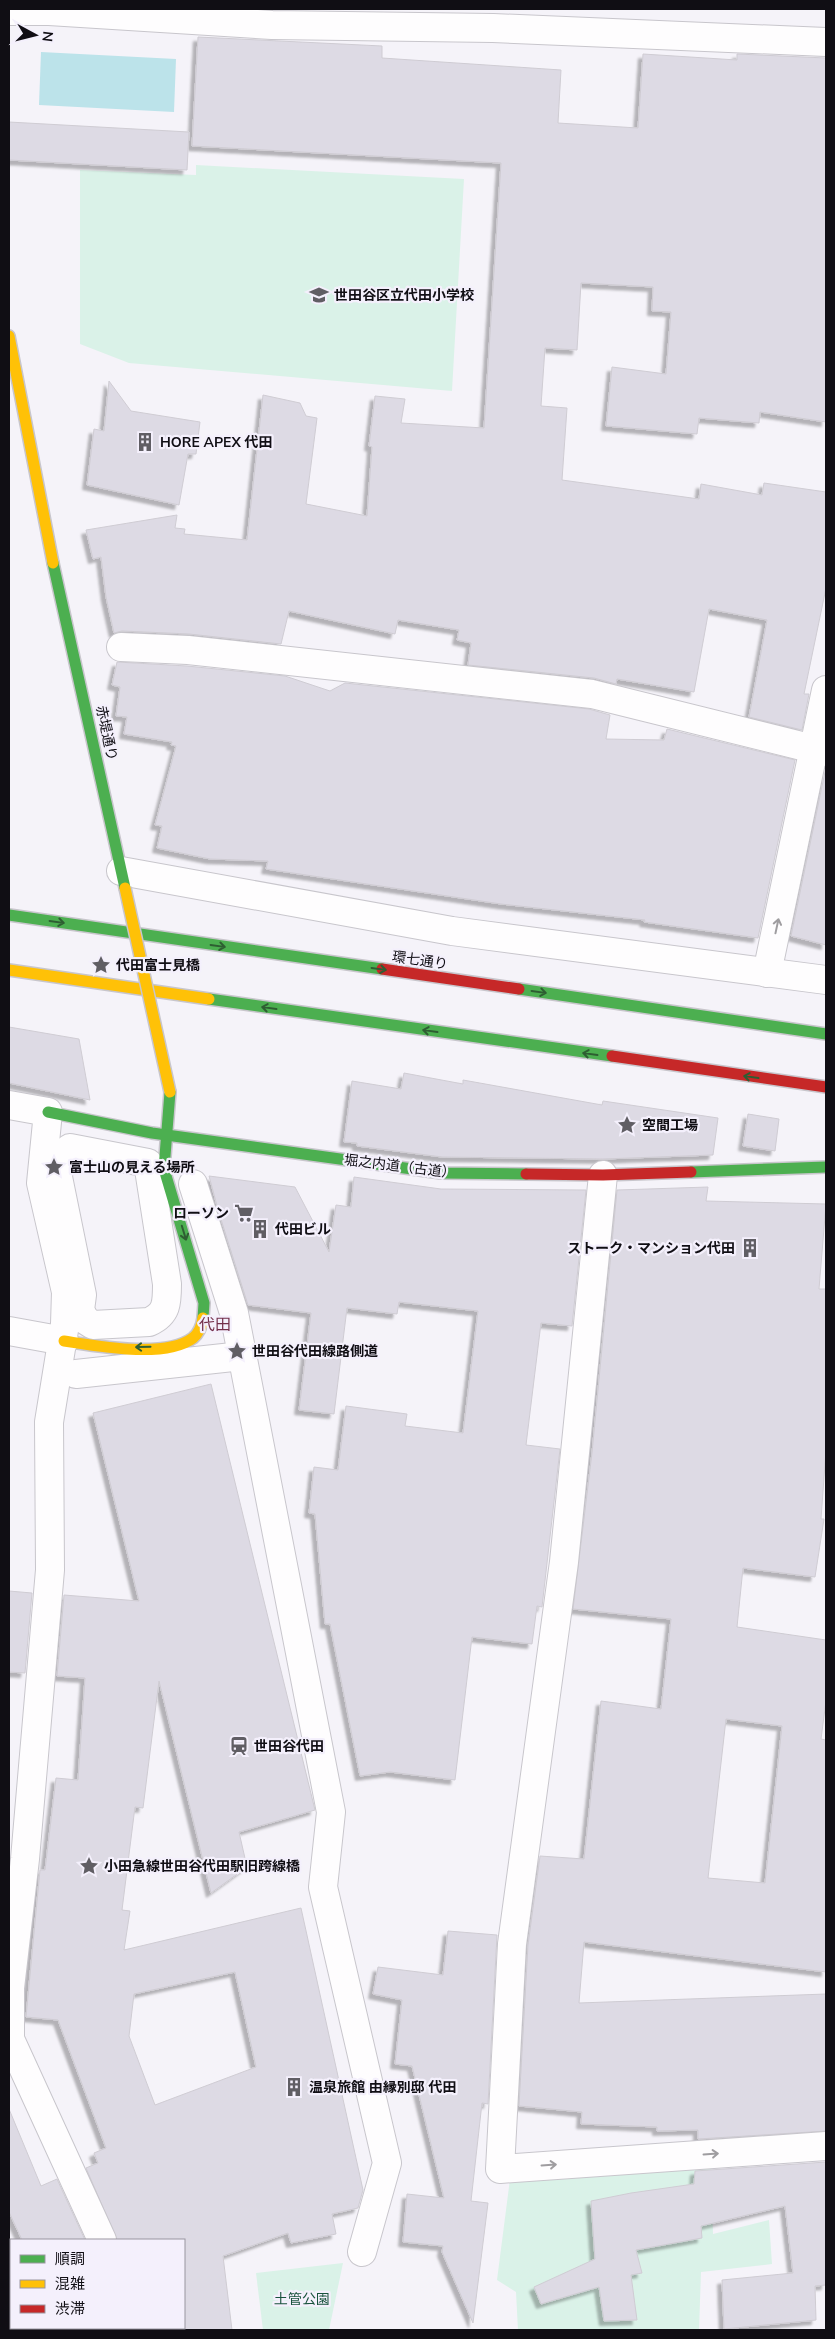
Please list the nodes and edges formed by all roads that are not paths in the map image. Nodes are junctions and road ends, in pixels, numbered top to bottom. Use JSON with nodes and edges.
{"nodes":[{"id":1,"x":49,"y":10,"type":"edge"},
{"id":2,"x":9,"y":11,"type":"edge"},
{"id":3,"x":273,"y":17,"type":"edge"},
{"id":4,"x":493,"y":19,"type":"edge"},
{"id":5,"x":826,"y":42,"type":"edge"},
{"id":6,"x":9,"y":336,"type":"edge"},
{"id":7,"x":121,"y":647,"type":"dead end"},
{"id":8,"x":826,"y":690,"type":"edge"},
{"id":9,"x":820,"y":750,"type":"edge"},
{"id":10,"x":123,"y":879,"type":"junction"},
{"id":11,"x":9,"y":915,"type":"edge"},
{"id":12,"x":9,"y":970,"type":"edge"},
{"id":13,"x":766,"y":973,"type":"junction"},
{"id":14,"x":826,"y":980,"type":"edge"},
{"id":15,"x":826,"y":1034,"type":"edge"},
{"id":16,"x":826,"y":1087,"type":"edge"},
{"id":17,"x":9,"y":1105,"type":"edge"},
{"id":18,"x":48,"y":1112,"type":"junction"},
{"id":19,"x":168,"y":1136,"type":"junction"},
{"id":20,"x":826,"y":1167,"type":"edge"},
{"id":21,"x":603,"y":1175,"type":"junction"},
{"id":22,"x":150,"y":1179,"type":"joint"},
{"id":23,"x":193,"y":1184,"type":"dead end"},
{"id":24,"x":9,"y":1332,"type":"edge"},
{"id":25,"x":64,"y":1341,"type":"junction"},
{"id":26,"x":242,"y":1356,"type":"junction"},
{"id":27,"x":76,"y":1374,"type":"dead end"},
{"id":28,"x":9,"y":1988,"type":"edge"},
{"id":29,"x":826,"y":2146,"type":"edge"},
{"id":30,"x":102,"y":2239,"type":"edge"},
{"id":31,"x":362,"y":2252,"type":"dead end"}],
"edges":[{"from":1,"to":2,"type":"street"},
{"from":1,"to":3,"type":"street"},
{"from":3,"to":4,"type":"street"},
{"from":4,"to":5,"type":"street"},
{"from":6,"to":10,"type":"street","name":"赤堤通り"},
{"from":7,"to":9,"type":"street"},
{"from":8,"to":9,"type":"street"},
{"from":13,"to":9,"type":"street","one_way":true},
{"from":10,"to":13,"type":"street"},
{"from":10,"to":19,"type":"street","name":"赤堤通り","bridge":true},
{"from":11,"to":15,"type":"street","name":"環七通り","one_way":true},
{"from":16,"to":12,"type":"street","one_way":true},
{"from":13,"to":14,"type":"street"},
{"from":17,"to":18,"type":"street","name":"堀之内道（古道）"},
{"from":18,"to":19,"type":"street","name":"堀之内道（古道）"},
{"from":18,"to":25,"type":"street"},
{"from":19,"to":21,"type":"street","name":"堀之内道（古道）"},
{"from":19,"to":25,"type":"street","name":"赤堤通り","one_way":true},
{"from":20,"to":21,"type":"street","name":"堀之内道（古道）"},
{"from":21,"to":29,"type":"street","one_way":true},
{"from":22,"to":22,"type":"street"},
{"from":23,"to":26,"type":"street"},
{"from":24,"to":25,"type":"street"},
{"from":25,"to":28,"type":"street"},
{"from":26,"to":27,"type":"street"},
{"from":26,"to":31,"type":"street"},
{"from":28,"to":30,"type":"street"}]}
